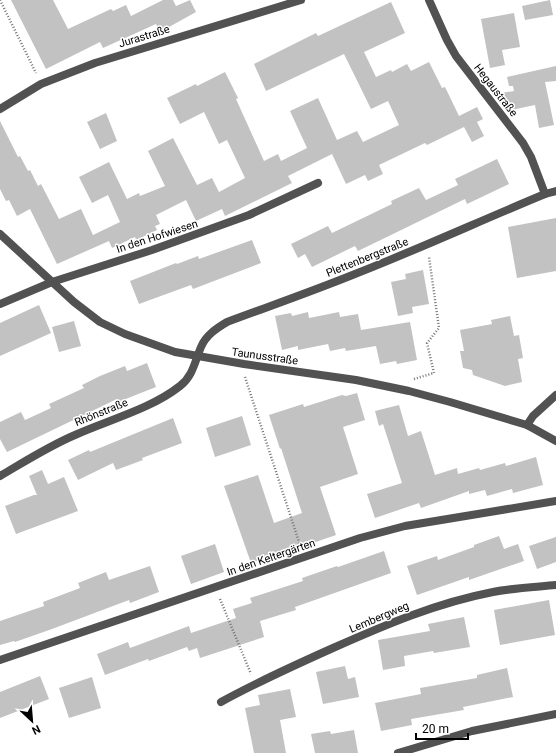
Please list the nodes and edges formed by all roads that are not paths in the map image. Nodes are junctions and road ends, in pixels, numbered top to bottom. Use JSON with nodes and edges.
{"nodes":[{"id":1,"x":301,"y":0,"type":"edge"},
{"id":2,"x":439,"y":0,"type":"edge"},
{"id":3,"x":430,"y":1,"type":"edge"},
{"id":4,"x":0,"y":109,"type":"edge"},
{"id":5,"x":318,"y":183,"type":"dead end"},
{"id":6,"x":556,"y":192,"type":"edge"},
{"id":7,"x":545,"y":194,"type":"junction"},
{"id":8,"x":0,"y":234,"type":"edge"},
{"id":9,"x":52,"y":282,"type":"junction"},
{"id":10,"x":0,"y":304,"type":"edge"},
{"id":11,"x":198,"y":356,"type":"junction"},
{"id":12,"x":556,"y":395,"type":"edge"},
{"id":13,"x":526,"y":425,"type":"junction"},
{"id":14,"x":556,"y":441,"type":"edge"},
{"id":15,"x":0,"y":476,"type":"edge"},
{"id":16,"x":556,"y":501,"type":"edge"},
{"id":17,"x":556,"y":585,"type":"edge"},
{"id":18,"x":0,"y":660,"type":"edge"},
{"id":19,"x":221,"y":702,"type":"dead end"},
{"id":20,"x":556,"y":714,"type":"edge"},
{"id":21,"x":398,"y":753,"type":"edge"}],
"edges":[{"from":1,"to":4,"type":"street","name":"Jurastraße"},
{"from":2,"to":3,"type":"street"},
{"from":3,"to":7,"type":"street","name":"Hegaustraße"},
{"from":5,"to":9,"type":"street","name":"In den Hofwiesen"},
{"from":6,"to":7,"type":"street","name":"Plettenbergstraße"},
{"from":7,"to":11,"type":"street","name":"Plettenbergstraße"},
{"from":8,"to":9,"type":"street","name":"Taunusstraße"},
{"from":9,"to":10,"type":"street","name":"In den Hofwiesen"},
{"from":9,"to":11,"type":"street","name":"Taunusstraße"},
{"from":11,"to":13,"type":"street","name":"Taunusstraße"},
{"from":11,"to":15,"type":"street","name":"Rhönstraße"},
{"from":12,"to":13,"type":"street"},
{"from":13,"to":14,"type":"street","name":"Taunusstraße"},
{"from":16,"to":18,"type":"street","name":"In den Keltergärten"},
{"from":17,"to":19,"type":"street","name":"Lembergweg"},
{"from":20,"to":21,"type":"street"}]}
